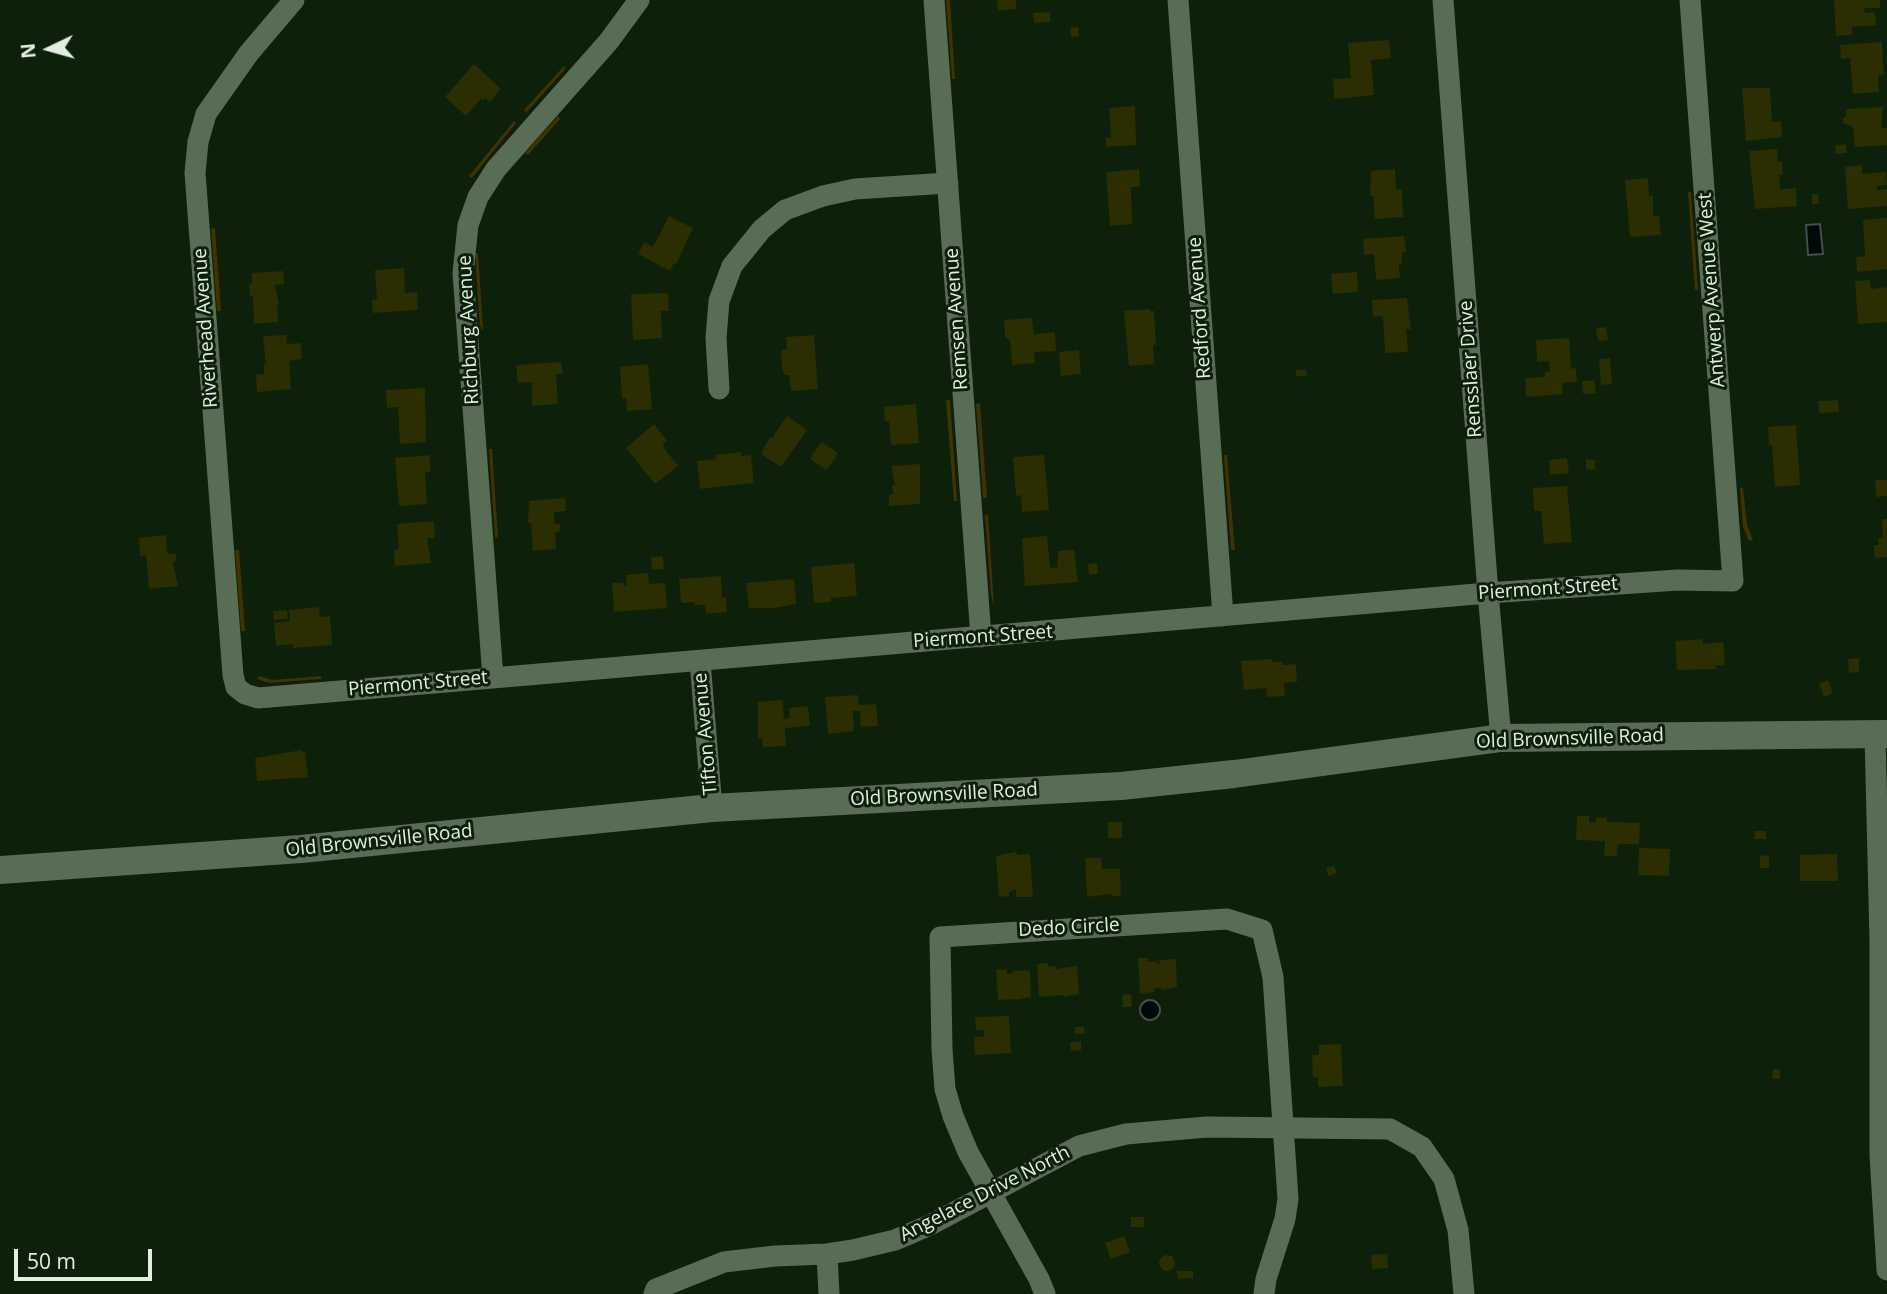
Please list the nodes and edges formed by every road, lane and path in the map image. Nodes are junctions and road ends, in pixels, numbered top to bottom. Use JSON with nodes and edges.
{"nodes":[{"id":1,"x":294,"y":0,"type":"edge"},
{"id":2,"x":639,"y":0,"type":"edge"},
{"id":3,"x":934,"y":0,"type":"edge"},
{"id":4,"x":1178,"y":0,"type":"edge"},
{"id":5,"x":1443,"y":0,"type":"edge"},
{"id":6,"x":1690,"y":0,"type":"edge"},
{"id":7,"x":948,"y":183,"type":"junction"},
{"id":8,"x":719,"y":389,"type":"dead end"},
{"id":9,"x":1733,"y":581,"type":"joint"},
{"id":10,"x":1488,"y":593,"type":"junction"},
{"id":11,"x":1223,"y":616,"type":"junction"},
{"id":12,"x":981,"y":637,"type":"junction"},
{"id":13,"x":700,"y":661,"type":"junction"},
{"id":14,"x":493,"y":678,"type":"junction"},
{"id":15,"x":236,"y":687,"type":"joint"},
{"id":16,"x":1881,"y":734,"type":"edge"},
{"id":17,"x":1501,"y":738,"type":"junction"},
{"id":18,"x":712,"y":808,"type":"junction"},
{"id":19,"x":0,"y":870,"type":"edge"},
{"id":20,"x":1883,"y":941,"type":"edge"},
{"id":21,"x":1283,"y":1128,"type":"junction"},
{"id":22,"x":1883,"y":1155,"type":"edge"},
{"id":23,"x":991,"y":1191,"type":"junction"},
{"id":24,"x":827,"y":1254,"type":"junction"},
{"id":25,"x":1887,"y":1270,"type":"edge"},
{"id":26,"x":654,"y":1294,"type":"edge"},
{"id":27,"x":829,"y":1294,"type":"edge"},
{"id":28,"x":1045,"y":1294,"type":"edge"},
{"id":29,"x":1264,"y":1294,"type":"edge"},
{"id":30,"x":1464,"y":1294,"type":"edge"}],
"edges":[{"from":1,"to":15,"type":"street","name":"Riverhead Avenue"},
{"from":2,"to":14,"type":"street","name":"Richburg Avenue"},
{"from":3,"to":7,"type":"street","name":"Remsen Avenue"},
{"from":4,"to":11,"type":"street","name":"Redford Avenue"},
{"from":5,"to":10,"type":"street","name":"Rensslaer Drive"},
{"from":6,"to":9,"type":"street","name":"Antwerp Avenue West"},
{"from":7,"to":8,"type":"street"},
{"from":7,"to":12,"type":"street","name":"Remsen Avenue"},
{"from":9,"to":10,"type":"street","name":"Piermont Street"},
{"from":10,"to":11,"type":"street","name":"Piermont Street"},
{"from":10,"to":17,"type":"street","name":"Rensslaer Drive"},
{"from":11,"to":12,"type":"street","name":"Piermont Street"},
{"from":12,"to":13,"type":"street","name":"Piermont Street"},
{"from":13,"to":14,"type":"street","name":"Piermont Street"},
{"from":13,"to":18,"type":"street","name":"Tifton Avenue"},
{"from":14,"to":15,"type":"street","name":"Piermont Street"},
{"from":16,"to":17,"type":"street","name":"Old Brownsville Road"},
{"from":16,"to":20,"type":"street"},
{"from":17,"to":18,"type":"street","name":"Old Brownsville Road"},
{"from":18,"to":19,"type":"street","name":"Old Brownsville Road"},
{"from":20,"to":22,"type":"street"},
{"from":21,"to":23,"type":"street","name":"Angelace Drive North"},
{"from":21,"to":23,"type":"street","name":"Dedo Circle"},
{"from":21,"to":29,"type":"street"},
{"from":21,"to":30,"type":"street","name":"Angelace Drive North"},
{"from":22,"to":25,"type":"street"},
{"from":23,"to":24,"type":"street","name":"Angelace Drive North"},
{"from":23,"to":28,"type":"street"},
{"from":24,"to":26,"type":"street","name":"Angelace Drive North"},
{"from":24,"to":27,"type":"street"}]}
